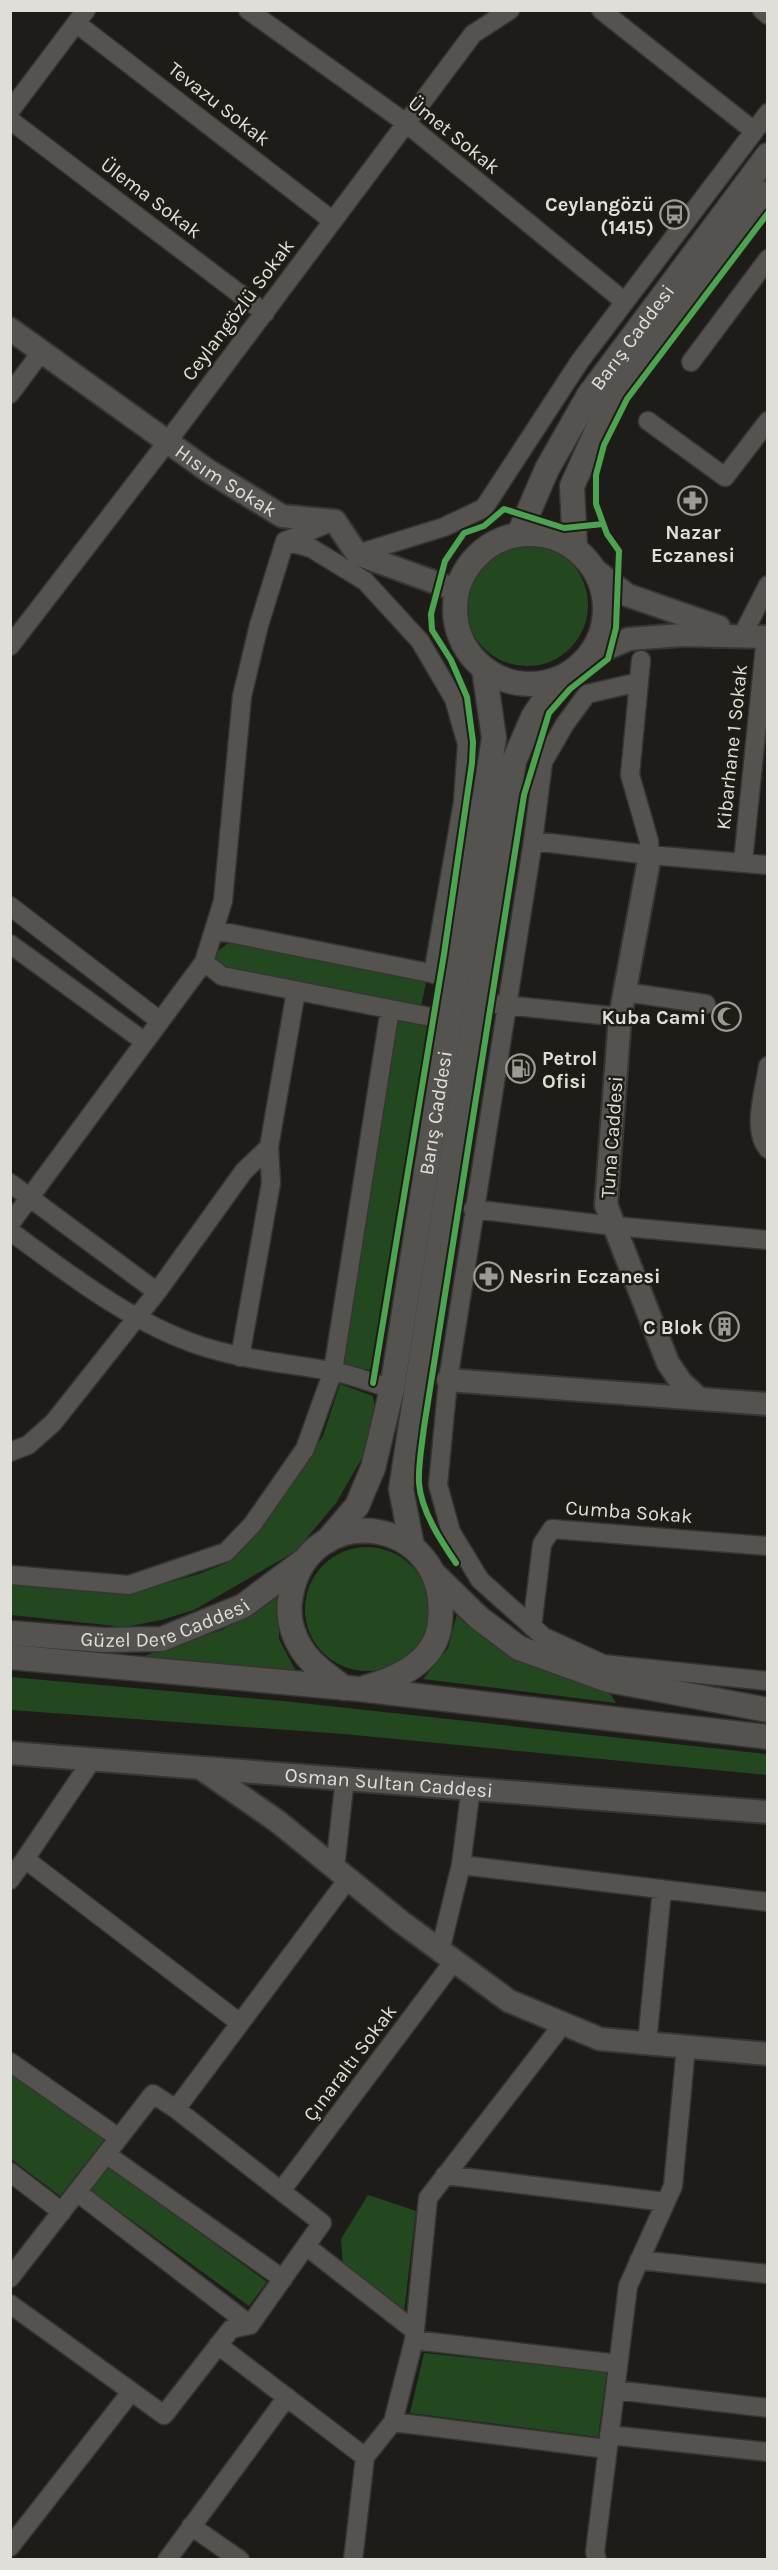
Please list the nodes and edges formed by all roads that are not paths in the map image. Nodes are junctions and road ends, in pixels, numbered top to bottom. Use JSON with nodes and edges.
{"nodes":[{"id":1,"x":248,"y":10,"type":"edge"},
{"id":2,"x":510,"y":10,"type":"edge"},
{"id":3,"x":602,"y":10,"type":"edge"},
{"id":4,"x":762,"y":10,"type":"edge"},
{"id":5,"x":768,"y":15,"type":"edge"},
{"id":6,"x":493,"y":16,"type":"edge"},
{"id":7,"x":81,"y":17,"type":"edge"},
{"id":8,"x":270,"y":17,"type":"edge"},
{"id":9,"x":10,"y":111,"type":"edge"},
{"id":10,"x":768,"y":113,"type":"edge"},
{"id":11,"x":10,"y":120,"type":"edge"},
{"id":12,"x":406,"y":123,"type":"junction"},
{"id":13,"x":754,"y":131,"type":"junction"},
{"id":14,"x":768,"y":155,"type":"edge"},
{"id":15,"x":768,"y":193,"type":"edge"},
{"id":16,"x":333,"y":221,"type":"junction"},
{"id":17,"x":768,"y":260,"type":"edge"},
{"id":18,"x":625,"y":302,"type":"junction"},
{"id":19,"x":265,"y":313,"type":"junction"},
{"id":20,"x":13,"y":336,"type":"edge"},
{"id":21,"x":42,"y":351,"type":"junction"},
{"id":22,"x":691,"y":362,"type":"dead end"},
{"id":23,"x":10,"y":394,"type":"edge"},
{"id":24,"x":648,"y":421,"type":"dead end"},
{"id":25,"x":768,"y":421,"type":"edge"},
{"id":26,"x":168,"y":441,"type":"junction"},
{"id":27,"x":335,"y":521,"type":"junction"},
{"id":28,"x":519,"y":534,"type":"junction"},
{"id":29,"x":285,"y":542,"type":"junction"},
{"id":30,"x":575,"y":548,"type":"junction"},
{"id":31,"x":357,"y":554,"type":"junction"},
{"id":32,"x":595,"y":570,"type":"junction"},
{"id":33,"x":768,"y":585,"type":"edge"},
{"id":34,"x":456,"y":590,"type":"junction"},
{"id":35,"x":743,"y":634,"type":"junction"},
{"id":36,"x":767,"y":636,"type":"edge"},
{"id":37,"x":10,"y":646,"type":"edge"},
{"id":38,"x":591,"y":655,"type":"junction"},
{"id":39,"x":641,"y":660,"type":"dead end"},
{"id":40,"x":484,"y":669,"type":"junction"},
{"id":41,"x":558,"y":680,"type":"junction"},
{"id":42,"x":639,"y":682,"type":"junction"},
{"id":43,"x":533,"y":841,"type":"junction"},
{"id":44,"x":650,"y":855,"type":"junction"},
{"id":45,"x":743,"y":862,"type":"junction"},
{"id":46,"x":768,"y":865,"type":"edge"},
{"id":47,"x":10,"y":906,"type":"edge"},
{"id":48,"x":214,"y":930,"type":"junction"},
{"id":49,"x":10,"y":944,"type":"edge"},
{"id":50,"x":204,"y":962,"type":"junction"},
{"id":51,"x":433,"y":974,"type":"junction"},
{"id":52,"x":458,"y":979,"type":"junction"},
{"id":53,"x":296,"y":990,"type":"junction"},
{"id":54,"x":625,"y":992,"type":"junction"},
{"id":55,"x":476,"y":1002,"type":"junction"},
{"id":56,"x":706,"y":1004,"type":"dead end"},
{"id":57,"x":507,"y":1005,"type":"junction"},
{"id":58,"x":390,"y":1009,"type":"junction"},
{"id":59,"x":620,"y":1017,"type":"junction"},
{"id":60,"x":160,"y":1021,"type":"junction"},
{"id":61,"x":451,"y":1021,"type":"junction"},
{"id":62,"x":145,"y":1042,"type":"junction"},
{"id":63,"x":768,"y":1066,"type":"edge"},
{"id":64,"x":766,"y":1086,"type":"edge"},
{"id":65,"x":269,"y":1146,"type":"junction"},
{"id":66,"x":768,"y":1149,"type":"edge"},
{"id":67,"x":10,"y":1184,"type":"edge"},
{"id":68,"x":30,"y":1198,"type":"junction"},
{"id":69,"x":473,"y":1209,"type":"junction"},
{"id":70,"x":10,"y":1224,"type":"edge"},
{"id":71,"x":614,"y":1226,"type":"junction"},
{"id":72,"x":10,"y":1231,"type":"edge"},
{"id":73,"x":768,"y":1240,"type":"edge"},
{"id":74,"x":157,"y":1292,"type":"junction"},
{"id":75,"x":137,"y":1317,"type":"junction"},
{"id":76,"x":240,"y":1357,"type":"junction"},
{"id":77,"x":333,"y":1371,"type":"junction"},
{"id":78,"x":448,"y":1380,"type":"junction"},
{"id":79,"x":392,"y":1389,"type":"junction"},
{"id":80,"x":698,"y":1398,"type":"junction"},
{"id":81,"x":768,"y":1404,"type":"edge"},
{"id":82,"x":10,"y":1452,"type":"edge"},
{"id":83,"x":327,"y":1541,"type":"junction"},
{"id":84,"x":412,"y":1546,"type":"junction"},
{"id":85,"x":768,"y":1546,"type":"edge"},
{"id":86,"x":304,"y":1561,"type":"junction"},
{"id":87,"x":10,"y":1575,"type":"edge"},
{"id":88,"x":436,"y":1576,"type":"junction"},
{"id":89,"x":532,"y":1627,"type":"junction"},
{"id":90,"x":10,"y":1634,"type":"edge"},
{"id":91,"x":10,"y":1657,"type":"edge"},
{"id":92,"x":768,"y":1681,"type":"edge"},
{"id":93,"x":351,"y":1689,"type":"junction"},
{"id":94,"x":768,"y":1710,"type":"edge"},
{"id":95,"x":768,"y":1737,"type":"edge"},
{"id":96,"x":10,"y":1753,"type":"edge"},
{"id":97,"x":92,"y":1760,"type":"junction"},
{"id":98,"x":201,"y":1768,"type":"junction"},
{"id":99,"x":345,"y":1778,"type":"junction"},
{"id":100,"x":471,"y":1787,"type":"junction"},
{"id":101,"x":768,"y":1812,"type":"edge"},
{"id":102,"x":25,"y":1859,"type":"junction"},
{"id":103,"x":461,"y":1865,"type":"junction"},
{"id":104,"x":341,"y":1873,"type":"junction"},
{"id":105,"x":10,"y":1880,"type":"edge"},
{"id":106,"x":662,"y":1889,"type":"junction"},
{"id":107,"x":768,"y":1902,"type":"edge"},
{"id":108,"x":447,"y":1956,"type":"junction"},
{"id":109,"x":240,"y":2023,"type":"junction"},
{"id":110,"x":562,"y":2024,"type":"junction"},
{"id":111,"x":647,"y":2043,"type":"junction"},
{"id":112,"x":686,"y":2047,"type":"junction"},
{"id":113,"x":768,"y":2054,"type":"edge"},
{"id":114,"x":10,"y":2062,"type":"edge"},
{"id":115,"x":176,"y":2109,"type":"junction"},
{"id":116,"x":119,"y":2138,"type":"junction"},
{"id":117,"x":106,"y":2154,"type":"junction"},
{"id":118,"x":10,"y":2172,"type":"edge"},
{"id":119,"x":445,"y":2175,"type":"junction"},
{"id":120,"x":281,"y":2191,"type":"junction"},
{"id":121,"x":77,"y":2192,"type":"junction"},
{"id":122,"x":666,"y":2202,"type":"junction"},
{"id":123,"x":62,"y":2212,"type":"junction"},
{"id":124,"x":306,"y":2246,"type":"junction"},
{"id":125,"x":639,"y":2260,"type":"junction"},
{"id":126,"x":768,"y":2274,"type":"edge"},
{"id":127,"x":10,"y":2278,"type":"edge"},
{"id":128,"x":283,"y":2279,"type":"junction"},
{"id":129,"x":10,"y":2304,"type":"edge"},
{"id":130,"x":250,"y":2325,"type":"junction"},
{"id":131,"x":415,"y":2336,"type":"junction"},
{"id":132,"x":218,"y":2345,"type":"junction"},
{"id":133,"x":618,"y":2364,"type":"junction"},
{"id":134,"x":615,"y":2390,"type":"junction"},
{"id":135,"x":131,"y":2392,"type":"junction"},
{"id":136,"x":286,"y":2397,"type":"junction"},
{"id":137,"x":768,"y":2408,"type":"edge"},
{"id":138,"x":393,"y":2422,"type":"junction"},
{"id":139,"x":608,"y":2442,"type":"junction"},
{"id":140,"x":768,"y":2452,"type":"edge"},
{"id":141,"x":366,"y":2457,"type":"junction"},
{"id":142,"x":191,"y":2526,"type":"junction"},
{"id":143,"x":10,"y":2547,"type":"edge"},
{"id":144,"x":167,"y":2559,"type":"edge"},
{"id":145,"x":240,"y":2559,"type":"edge"},
{"id":146,"x":353,"y":2559,"type":"edge"},
{"id":147,"x":597,"y":2559,"type":"edge"}],
"edges":[{"from":1,"to":8,"type":"street","name":"Ümet Sokak"},
{"from":2,"to":6,"type":"street","name":"Ceylangözlü Sokak"},
{"from":3,"to":13,"type":"street"},
{"from":4,"to":5,"type":"street"},
{"from":6,"to":12,"type":"street","name":"Ceylangözlü Sokak"},
{"from":7,"to":9,"type":"street"},
{"from":7,"to":16,"type":"street","name":"Tevazu Sokak"},
{"from":8,"to":12,"type":"street","name":"Ümet Sokak"},
{"from":10,"to":13,"type":"street"},
{"from":11,"to":19,"type":"street","name":"Ülema Sokak"},
{"from":12,"to":16,"type":"street","name":"Ceylangözlü Sokak"},
{"from":12,"to":18,"type":"street","name":"Ümet Sokak"},
{"from":13,"to":18,"type":"street"},
{"from":14,"to":28,"type":"main road","name":"Barış Caddesi"},
{"from":15,"to":30,"type":"main road","name":"Barış Caddesi"},
{"from":16,"to":19,"type":"street","name":"Ceylangözlü Sokak"},
{"from":17,"to":22,"type":"street"},
{"from":18,"to":31,"type":"street"},
{"from":19,"to":26,"type":"street","name":"Ceylangözlü Sokak"},
{"from":20,"to":21,"type":"street","name":"Hısım Sokak"},
{"from":21,"to":23,"type":"street"},
{"from":21,"to":26,"type":"street","name":"Hısım Sokak"},
{"from":24,"to":25,"type":"street"},
{"from":26,"to":27,"type":"street","name":"Hısım Sokak"},
{"from":26,"to":37,"type":"street","name":"Ceylangözlü Sokak"},
{"from":27,"to":29,"type":"street"},
{"from":27,"to":31,"type":"street"},
{"from":28,"to":30,"type":"main road"},
{"from":28,"to":34,"type":"main road"},
{"from":29,"to":48,"type":"street"},
{"from":29,"to":51,"type":"street"},
{"from":30,"to":32,"type":"main road"},
{"from":31,"to":34,"type":"street"},
{"from":32,"to":35,"type":"street"},
{"from":32,"to":38,"type":"main road"},
{"from":33,"to":35,"type":"street"},
{"from":34,"to":40,"type":"main road"},
{"from":35,"to":36,"type":"street"},
{"from":35,"to":38,"type":"street"},
{"from":36,"to":45,"type":"street","name":"Kibarhane 1 Sokak"},
{"from":38,"to":41,"type":"main road"},
{"from":39,"to":42,"type":"street"},
{"from":40,"to":41,"type":"main road"},
{"from":40,"to":52,"type":"main road","name":"Barış Caddesi"},
{"from":41,"to":55,"type":"main road","name":"Barış Caddesi"},
{"from":42,"to":43,"type":"street"},
{"from":42,"to":44,"type":"street"},
{"from":43,"to":44,"type":"street"},
{"from":43,"to":57,"type":"street"},
{"from":44,"to":45,"type":"street"},
{"from":44,"to":54,"type":"street","name":"Tuna Caddesi"},
{"from":45,"to":46,"type":"street"},
{"from":47,"to":60,"type":"street"},
{"from":48,"to":50,"type":"street"},
{"from":48,"to":51,"type":"street"},
{"from":49,"to":62,"type":"street"},
{"from":50,"to":53,"type":"street"},
{"from":50,"to":60,"type":"street"},
{"from":51,"to":52,"type":"street"},
{"from":52,"to":61,"type":"main road","name":"Barış Caddesi"},
{"from":53,"to":58,"type":"street"},
{"from":53,"to":65,"type":"street"},
{"from":54,"to":56,"type":"street"},
{"from":54,"to":59,"type":"street","name":"Tuna Caddesi"},
{"from":55,"to":57,"type":"street"},
{"from":55,"to":84,"type":"main road","name":"Barış Caddesi"},
{"from":57,"to":59,"type":"street"},
{"from":57,"to":69,"type":"street"},
{"from":58,"to":61,"type":"street"},
{"from":58,"to":77,"type":"street"},
{"from":59,"to":71,"type":"street","name":"Tuna Caddesi"},
{"from":60,"to":62,"type":"street"},
{"from":61,"to":79,"type":"main road","name":"Barış Caddesi"},
{"from":62,"to":68,"type":"street"},
{"from":63,"to":64,"type":"street"},
{"from":64,"to":66,"type":"street"},
{"from":65,"to":74,"type":"street"},
{"from":65,"to":76,"type":"street"},
{"from":67,"to":68,"type":"street"},
{"from":68,"to":70,"type":"street"},
{"from":68,"to":74,"type":"street"},
{"from":69,"to":71,"type":"street"},
{"from":69,"to":78,"type":"street"},
{"from":71,"to":73,"type":"street"},
{"from":71,"to":80,"type":"street","name":"Tuna Caddesi"},
{"from":72,"to":75,"type":"street"},
{"from":74,"to":75,"type":"street"},
{"from":75,"to":76,"type":"street"},
{"from":75,"to":82,"type":"street"},
{"from":76,"to":77,"type":"street"},
{"from":77,"to":79,"type":"street"},
{"from":77,"to":87,"type":"street"},
{"from":78,"to":80,"type":"street"},
{"from":78,"to":89,"type":"street"},
{"from":79,"to":83,"type":"main road","name":"Barış Caddesi"},
{"from":80,"to":81,"type":"street"},
{"from":83,"to":84,"type":"main road"},
{"from":83,"to":86,"type":"main road"},
{"from":84,"to":88,"type":"main road"},
{"from":85,"to":89,"type":"street","name":"Cumba Sokak"},
{"from":86,"to":90,"type":"main road","name":"Güzel Dere Caddesi"},
{"from":86,"to":93,"type":"main road"},
{"from":88,"to":93,"type":"main road"},
{"from":88,"to":94,"type":"main road"},
{"from":89,"to":92,"type":"street"},
{"from":91,"to":93,"type":"main road","name":"Güzel Dere Caddesi"},
{"from":93,"to":95,"type":"main road","name":"Güzel Dere Caddesi"},
{"from":96,"to":97,"type":"street","name":"Osman Sultan Caddesi"},
{"from":97,"to":98,"type":"street","name":"Osman Sultan Caddesi"},
{"from":97,"to":102,"type":"street"},
{"from":98,"to":99,"type":"street","name":"Osman Sultan Caddesi"},
{"from":98,"to":104,"type":"street"},
{"from":99,"to":100,"type":"street","name":"Osman Sultan Caddesi"},
{"from":99,"to":104,"type":"street"},
{"from":100,"to":101,"type":"street","name":"Osman Sultan Caddesi"},
{"from":100,"to":103,"type":"street"},
{"from":102,"to":105,"type":"street"},
{"from":102,"to":109,"type":"street"},
{"from":103,"to":106,"type":"street"},
{"from":103,"to":108,"type":"street"},
{"from":104,"to":108,"type":"street"},
{"from":104,"to":109,"type":"street"},
{"from":106,"to":107,"type":"street"},
{"from":106,"to":111,"type":"street"},
{"from":108,"to":110,"type":"street"},
{"from":108,"to":120,"type":"street","name":"Çınaraltı Sokak"},
{"from":109,"to":115,"type":"street"},
{"from":110,"to":111,"type":"street"},
{"from":110,"to":119,"type":"street"},
{"from":111,"to":112,"type":"street"},
{"from":112,"to":113,"type":"street"},
{"from":112,"to":122,"type":"street"},
{"from":114,"to":116,"type":"street"},
{"from":115,"to":116,"type":"street"},
{"from":115,"to":120,"type":"street"},
{"from":116,"to":117,"type":"street"},
{"from":117,"to":121,"type":"street"},
{"from":117,"to":128,"type":"street"},
{"from":118,"to":123,"type":"street"},
{"from":119,"to":122,"type":"street"},
{"from":119,"to":131,"type":"street"},
{"from":120,"to":124,"type":"street"},
{"from":121,"to":123,"type":"street"},
{"from":121,"to":130,"type":"street"},
{"from":122,"to":125,"type":"street"},
{"from":123,"to":127,"type":"street"},
{"from":124,"to":128,"type":"street"},
{"from":124,"to":131,"type":"street"},
{"from":125,"to":126,"type":"street"},
{"from":125,"to":133,"type":"street"},
{"from":128,"to":130,"type":"street"},
{"from":129,"to":135,"type":"street"},
{"from":130,"to":132,"type":"street"},
{"from":131,"to":133,"type":"street"},
{"from":131,"to":138,"type":"street"},
{"from":132,"to":135,"type":"street"},
{"from":132,"to":136,"type":"street"},
{"from":133,"to":134,"type":"street"},
{"from":134,"to":137,"type":"street"},
{"from":134,"to":139,"type":"street"},
{"from":135,"to":143,"type":"street"},
{"from":136,"to":141,"type":"street"},
{"from":136,"to":142,"type":"street"},
{"from":138,"to":139,"type":"street"},
{"from":138,"to":141,"type":"street"},
{"from":139,"to":140,"type":"street"},
{"from":139,"to":147,"type":"street"},
{"from":141,"to":146,"type":"street"},
{"from":142,"to":144,"type":"street"},
{"from":142,"to":145,"type":"street"}]}
